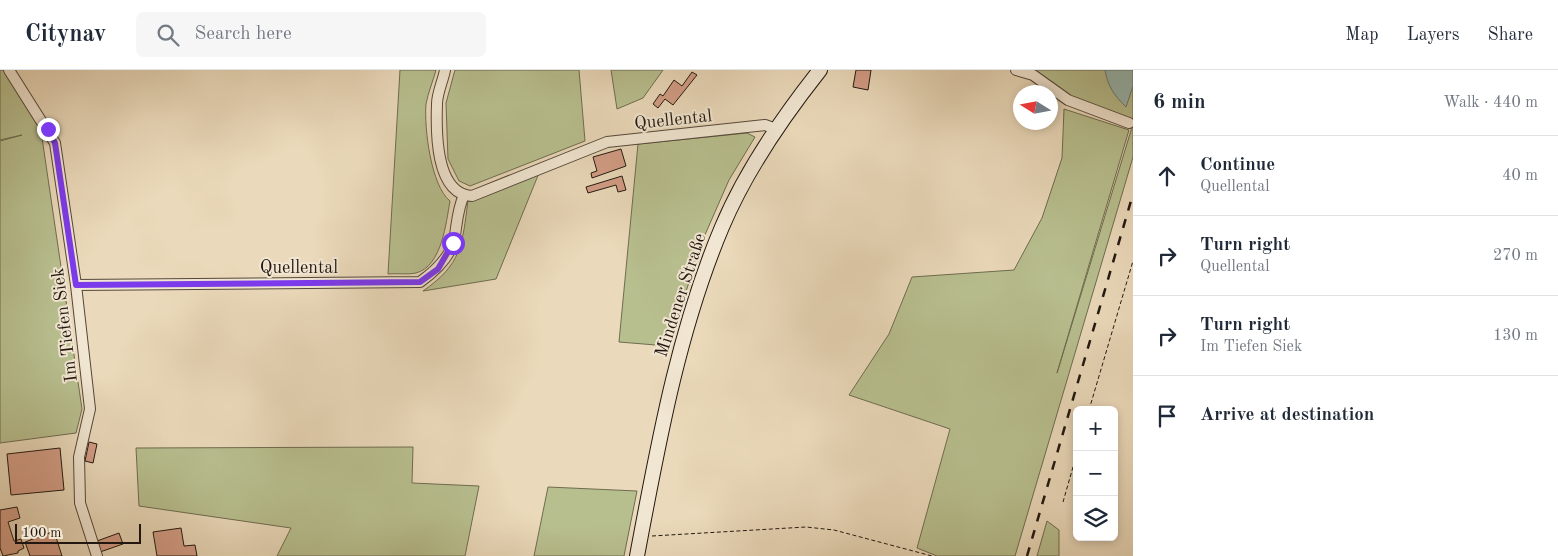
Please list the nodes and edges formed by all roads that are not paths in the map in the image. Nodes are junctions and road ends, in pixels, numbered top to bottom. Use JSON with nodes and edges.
{"nodes":[{"id":1,"x":9,"y":70,"type":"edge"},
{"id":2,"x":446,"y":70,"type":"edge"},
{"id":3,"x":820,"y":70,"type":"edge"},
{"id":4,"x":1016,"y":70,"type":"edge"},
{"id":5,"x":1129,"y":123,"type":"dead end"},
{"id":6,"x":776,"y":130,"type":"junction"},
{"id":7,"x":464,"y":195,"type":"junction"},
{"id":8,"x":76,"y":285,"type":"junction"},
{"id":9,"x":97,"y":556,"type":"edge"},
{"id":10,"x":637,"y":556,"type":"edge"}],
"edges":[{"from":1,"to":8,"type":"street","name":"Im Tiefen Siek"},
{"from":2,"to":7,"type":"street"},
{"from":3,"to":6,"type":"main road","name":"Mindener Straße"},
{"from":4,"to":5,"type":"street"},
{"from":6,"to":7,"type":"street","name":"Quellental"},
{"from":6,"to":10,"type":"main road","name":"Mindener Straße"},
{"from":7,"to":8,"type":"street","name":"Quellental"},
{"from":8,"to":9,"type":"street","name":"Im Tiefen Siek"}]}
